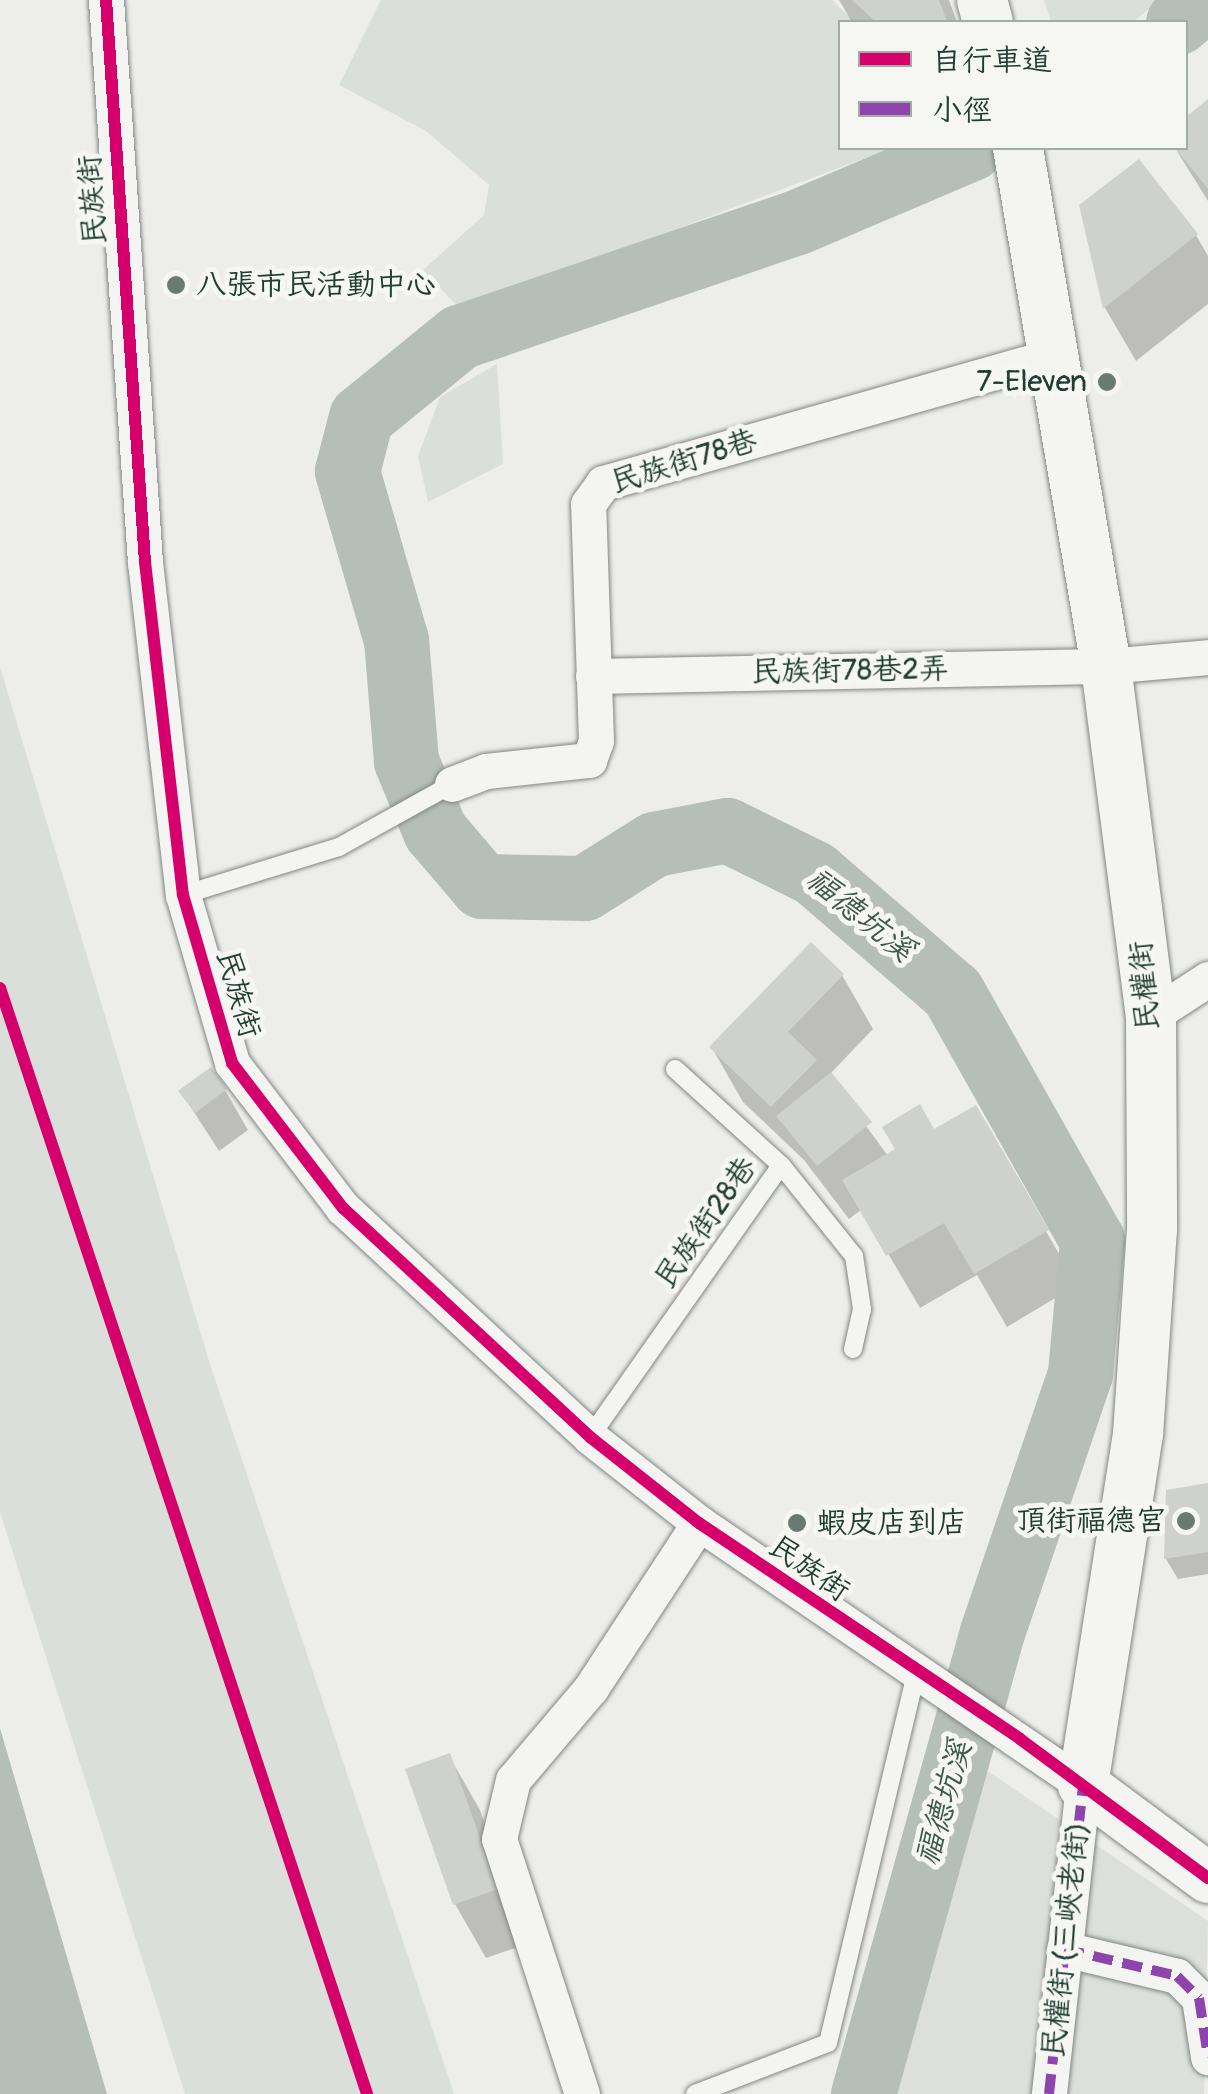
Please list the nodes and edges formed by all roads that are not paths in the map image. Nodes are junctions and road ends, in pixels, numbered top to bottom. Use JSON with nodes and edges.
{"nodes":[{"id":1,"x":106,"y":0,"type":"edge"},
{"id":2,"x":1023,"y":169,"type":"edge"},
{"id":3,"x":1055,"y":355,"type":"junction"},
{"id":4,"x":1208,"y":657,"type":"edge"},
{"id":5,"x":1106,"y":666,"type":"junction"},
{"id":6,"x":594,"y":676,"type":"junction"},
{"id":7,"x":452,"y":784,"type":"joint"},
{"id":8,"x":183,"y":895,"type":"junction"},
{"id":9,"x":1208,"y":979,"type":"edge"},
{"id":10,"x":1151,"y":1016,"type":"junction"},
{"id":11,"x":674,"y":1069,"type":"dead end"},
{"id":12,"x":781,"y":1165,"type":"junction"},
{"id":13,"x":853,"y":1349,"type":"dead end"},
{"id":14,"x":590,"y":1437,"type":"junction"},
{"id":15,"x":699,"y":1524,"type":"junction"},
{"id":16,"x":926,"y":1679,"type":"junction"},
{"id":17,"x":1083,"y":1786,"type":"junction"},
{"id":18,"x":1208,"y":1878,"type":"edge"},
{"id":19,"x":1064,"y":1949,"type":"junction"},
{"id":20,"x":1208,"y":2057,"type":"edge"},
{"id":21,"x":582,"y":2094,"type":"edge"},
{"id":22,"x":696,"y":2094,"type":"edge"},
{"id":23,"x":1049,"y":2094,"type":"edge"}],
"edges":[{"from":1,"to":8,"type":"street","name":"民族街"},
{"from":2,"to":3,"type":"street","name":"民權街"},
{"from":3,"to":5,"type":"street","name":"民權街"},
{"from":3,"to":6,"type":"street","name":"民族街78巷"},
{"from":4,"to":5,"type":"street","name":"民族街78巷2弄"},
{"from":5,"to":6,"type":"street","name":"民族街78巷2弄"},
{"from":5,"to":10,"type":"street","name":"民權街"},
{"from":6,"to":7,"type":"street","name":"民族街78巷"},
{"from":7,"to":8,"type":"lane"},
{"from":8,"to":14,"type":"street","name":"民族街"},
{"from":9,"to":10,"type":"street"},
{"from":10,"to":17,"type":"street","name":"民權街"},
{"from":11,"to":12,"type":"lane"},
{"from":12,"to":13,"type":"lane","name":"民族街28巷"},
{"from":12,"to":14,"type":"lane","name":"民族街28巷"},
{"from":14,"to":15,"type":"street","name":"民族街"},
{"from":15,"to":16,"type":"street","name":"民族街"},
{"from":15,"to":21,"type":"street"},
{"from":16,"to":17,"type":"street","name":"民族街"},
{"from":16,"to":22,"type":"lane"},
{"from":17,"to":18,"type":"street"},
{"from":17,"to":19,"type":"street","name":"民權街 (三峽老街)"},
{"from":19,"to":20,"type":"street"},
{"from":19,"to":23,"type":"street","name":"民權街 (三峽老街)"}]}
